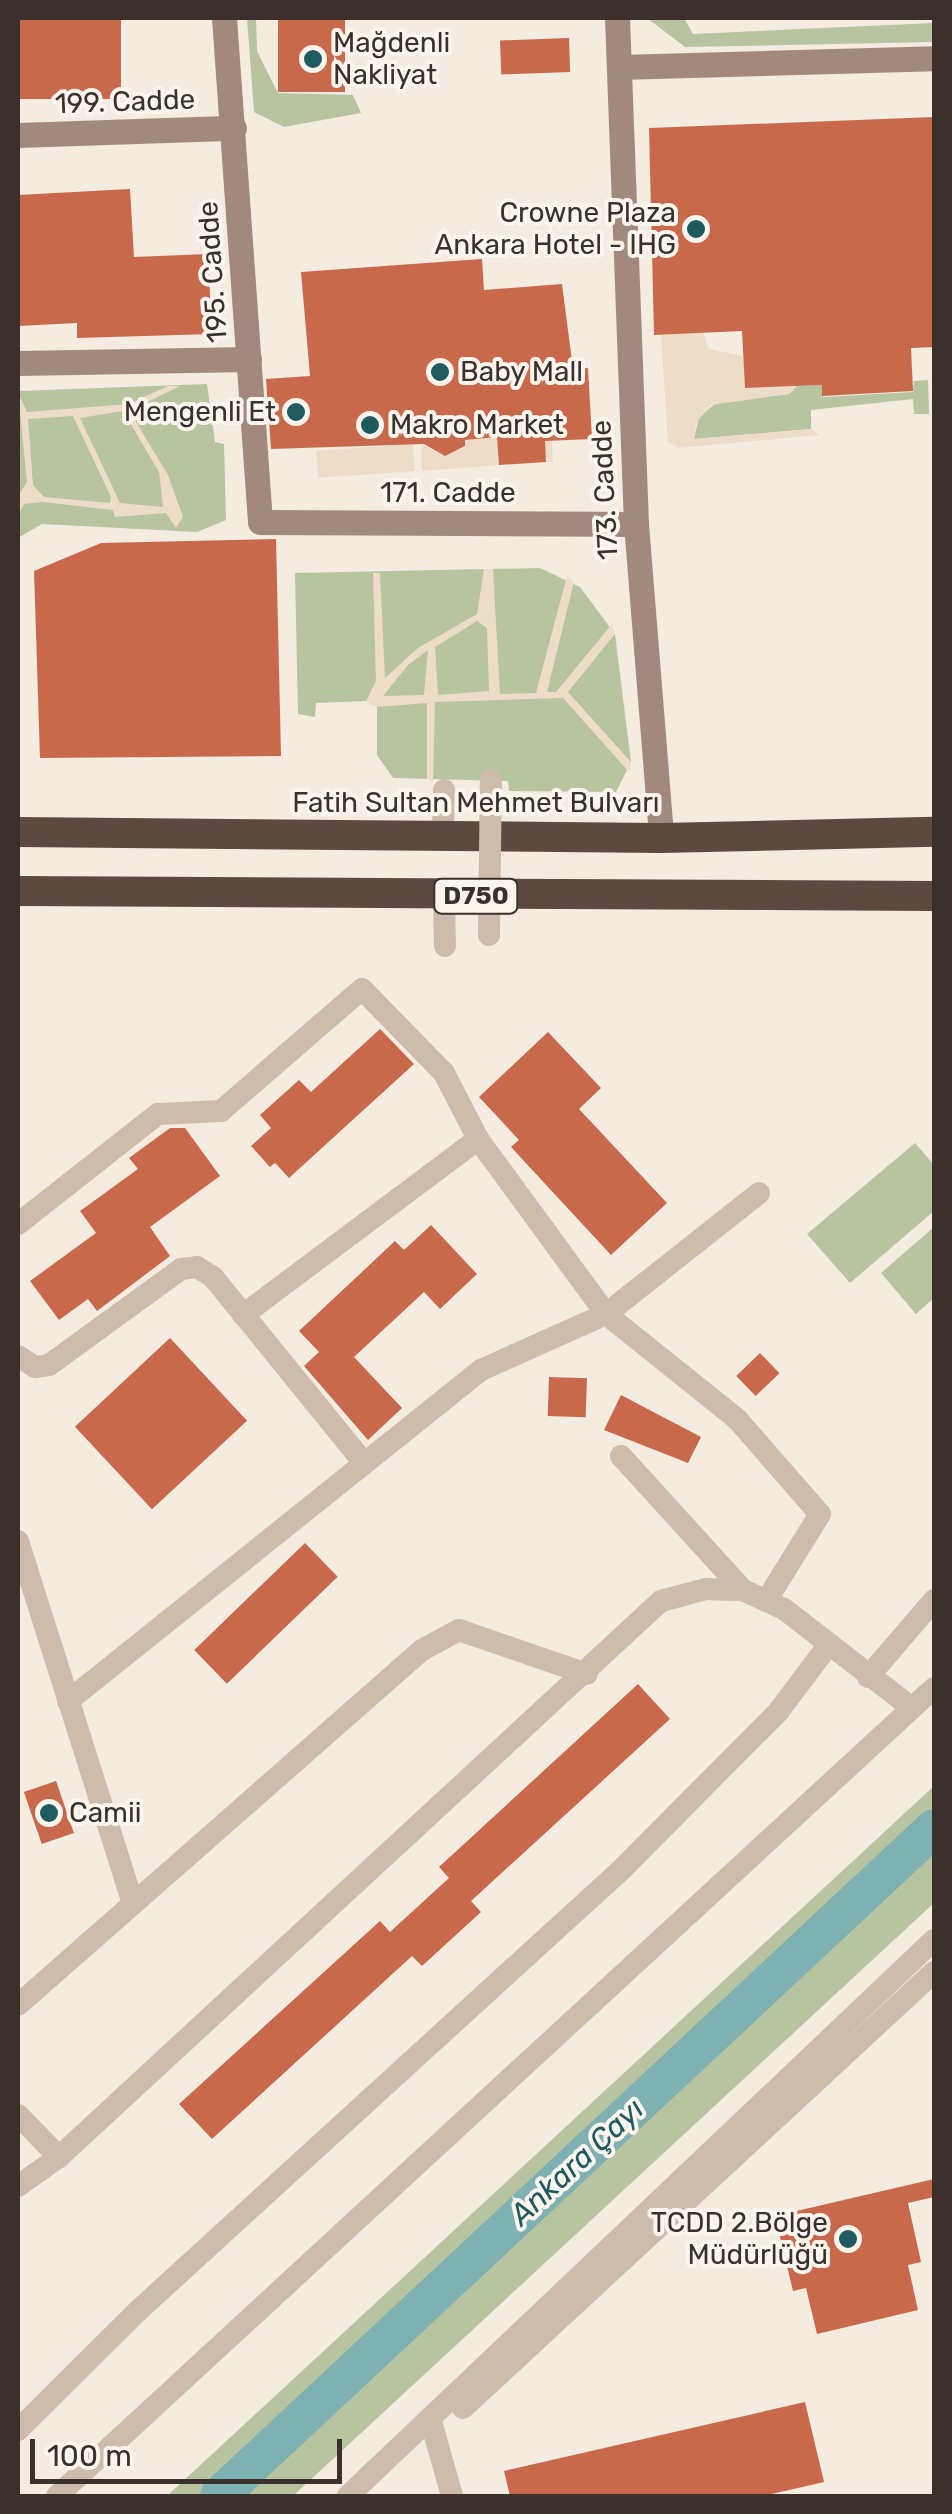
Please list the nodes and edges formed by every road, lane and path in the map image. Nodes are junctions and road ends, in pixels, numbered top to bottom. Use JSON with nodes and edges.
{"nodes":[{"id":1,"x":224,"y":18,"type":"edge"},
{"id":2,"x":617,"y":18,"type":"edge"},
{"id":3,"x":934,"y":58,"type":"edge"},
{"id":4,"x":620,"y":67,"type":"junction"},
{"id":5,"x":234,"y":128,"type":"junction"},
{"id":6,"x":18,"y":135,"type":"edge"},
{"id":7,"x":249,"y":359,"type":"junction"},
{"id":8,"x":18,"y":364,"type":"edge"},
{"id":9,"x":260,"y":522,"type":"joint"},
{"id":10,"x":636,"y":524,"type":"junction"},
{"id":11,"x":491,"y":780,"type":"dead end"},
{"id":12,"x":444,"y":790,"type":"dead end"},
{"id":13,"x":18,"y":832,"type":"edge"},
{"id":14,"x":934,"y":832,"type":"edge"},
{"id":15,"x":443,"y":835,"type":"junction"},
{"id":16,"x":661,"y":838,"type":"junction"},
{"id":17,"x":18,"y":891,"type":"edge"},
{"id":18,"x":444,"y":896,"type":"junction"},
{"id":19,"x":934,"y":896,"type":"edge"},
{"id":20,"x":489,"y":935,"type":"dead end"},
{"id":21,"x":445,"y":946,"type":"dead end"},
{"id":22,"x":478,"y":1139,"type":"junction"},
{"id":23,"x":759,"y":1193,"type":"dead end"},
{"id":24,"x":18,"y":1224,"type":"edge"},
{"id":25,"x":606,"y":1314,"type":"junction"},
{"id":26,"x":244,"y":1315,"type":"junction"},
{"id":27,"x":18,"y":1356,"type":"edge"},
{"id":28,"x":621,"y":1456,"type":"dead end"},
{"id":29,"x":364,"y":1463,"type":"junction"},
{"id":30,"x":18,"y":1541,"type":"edge"},
{"id":31,"x":743,"y":1590,"type":"junction"},
{"id":32,"x":934,"y":1600,"type":"edge"},
{"id":33,"x":766,"y":1601,"type":"junction"},
{"id":34,"x":829,"y":1644,"type":"junction"},
{"id":35,"x":586,"y":1674,"type":"junction"},
{"id":36,"x":868,"y":1677,"type":"junction"},
{"id":37,"x":934,"y":1688,"type":"edge"},
{"id":38,"x":68,"y":1701,"type":"junction"},
{"id":39,"x":911,"y":1707,"type":"junction"},
{"id":40,"x":133,"y":1903,"type":"junction"},
{"id":41,"x":934,"y":1940,"type":"edge"},
{"id":42,"x":934,"y":1972,"type":"edge"},
{"id":43,"x":18,"y":2005,"type":"edge"},
{"id":44,"x":18,"y":2115,"type":"edge"},
{"id":45,"x":59,"y":2157,"type":"junction"},
{"id":46,"x":18,"y":2186,"type":"edge"},
{"id":47,"x":434,"y":2425,"type":"junction"},
{"id":48,"x":18,"y":2430,"type":"edge"},
{"id":49,"x":57,"y":2496,"type":"edge"},
{"id":50,"x":348,"y":2496,"type":"edge"},
{"id":51,"x":452,"y":2496,"type":"edge"}],
"edges":[{"from":1,"to":5,"type":"street","name":"195. Cadde"},
{"from":2,"to":4,"type":"street","name":"173. Cadde"},
{"from":3,"to":4,"type":"street"},
{"from":4,"to":10,"type":"street","name":"173. Cadde"},
{"from":5,"to":6,"type":"street","name":"199. Cadde"},
{"from":5,"to":7,"type":"street","name":"195. Cadde"},
{"from":7,"to":8,"type":"street"},
{"from":7,"to":9,"type":"street","name":"195. Cadde"},
{"from":9,"to":10,"type":"street","name":"171. Cadde"},
{"from":10,"to":16,"type":"street","name":"173. Cadde"},
{"from":11,"to":20,"type":"street","bridge":true},
{"from":12,"to":15,"type":"street"},
{"from":13,"to":15,"type":"highway","name":"Fatih Sultan Mehmet Bulvarı","number":"D750"},
{"from":14,"to":16,"type":"highway","name":"Fatih Sultan Mehmet Bulvarı","number":"D750"},
{"from":15,"to":16,"type":"highway","name":"Fatih Sultan Mehmet Bulvarı","number":"D750"},
{"from":17,"to":18,"type":"highway","number":"D750"},
{"from":18,"to":19,"type":"highway","number":"D750"},
{"from":18,"to":21,"type":"street"},
{"from":22,"to":24,"type":"street"},
{"from":22,"to":25,"type":"street"},
{"from":22,"to":26,"type":"street"},
{"from":23,"to":25,"type":"street"},
{"from":25,"to":29,"type":"street"},
{"from":25,"to":33,"type":"street"},
{"from":26,"to":27,"type":"street"},
{"from":26,"to":29,"type":"street"},
{"from":28,"to":31,"type":"street"},
{"from":29,"to":38,"type":"street"},
{"from":30,"to":38,"type":"street"},
{"from":31,"to":33,"type":"street"},
{"from":31,"to":35,"type":"street"},
{"from":32,"to":36,"type":"street"},
{"from":33,"to":34,"type":"street"},
{"from":34,"to":36,"type":"street"},
{"from":34,"to":48,"type":"street"},
{"from":35,"to":40,"type":"street"},
{"from":35,"to":45,"type":"street"},
{"from":36,"to":39,"type":"street"},
{"from":37,"to":39,"type":"street"},
{"from":38,"to":40,"type":"street"},
{"from":39,"to":49,"type":"street"},
{"from":40,"to":43,"type":"street"},
{"from":41,"to":47,"type":"street"},
{"from":42,"to":47,"type":"street"},
{"from":44,"to":45,"type":"street"},
{"from":45,"to":46,"type":"street"},
{"from":47,"to":50,"type":"street"},
{"from":47,"to":51,"type":"street"}]}
